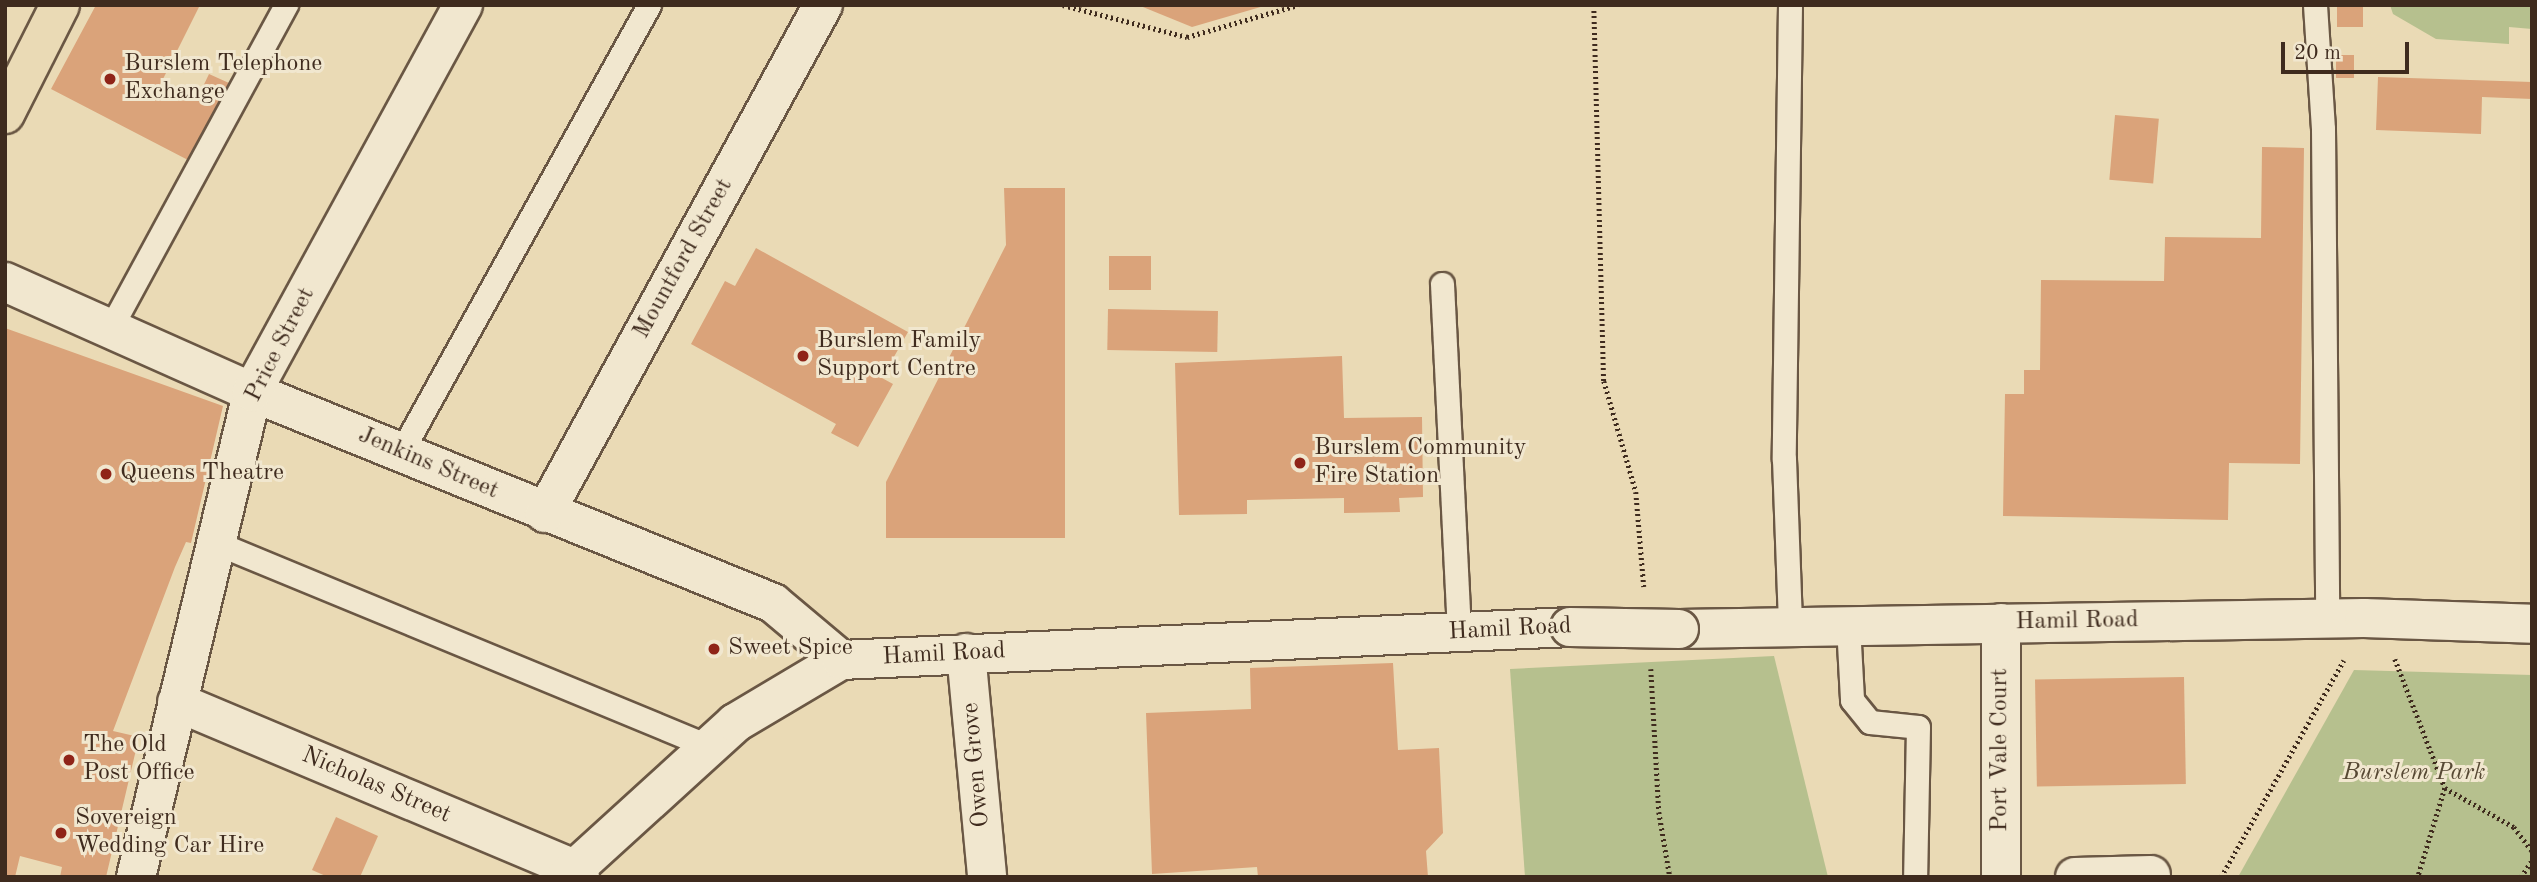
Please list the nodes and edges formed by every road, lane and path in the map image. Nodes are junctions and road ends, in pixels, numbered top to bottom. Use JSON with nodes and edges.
{"nodes":[{"id":1,"x":60,"y":5,"type":"edge"},
{"id":2,"x":286,"y":5,"type":"edge"},
{"id":3,"x":463,"y":5,"type":"edge"},
{"id":4,"x":649,"y":5,"type":"edge"},
{"id":5,"x":822,"y":5,"type":"edge"},
{"id":6,"x":1063,"y":5,"type":"edge"},
{"id":7,"x":1298,"y":5,"type":"edge"},
{"id":8,"x":1594,"y":5,"type":"edge"},
{"id":9,"x":1790,"y":5,"type":"edge"},
{"id":10,"x":2315,"y":5,"type":"edge"},
{"id":11,"x":5,"y":114,"type":"edge"},
{"id":12,"x":5,"y":282,"type":"edge"},
{"id":13,"x":1441,"y":284,"type":"dead end"},
{"id":14,"x":110,"y":329,"type":"junction"},
{"id":15,"x":252,"y":392,"type":"junction"},
{"id":16,"x":401,"y":452,"type":"junction"},
{"id":17,"x":545,"y":513,"type":"junction"},
{"id":18,"x":1640,"y":537,"type":"dead end"},
{"id":19,"x":214,"y":542,"type":"junction"},
{"id":20,"x":2358,"y":619,"type":"junction"},
{"id":21,"x":2001,"y":623,"type":"junction"},
{"id":22,"x":2532,"y":624,"type":"edge"},
{"id":23,"x":1849,"y":625,"type":"junction"},
{"id":24,"x":1790,"y":626,"type":"junction"},
{"id":25,"x":1459,"y":633,"type":"junction"},
{"id":26,"x":967,"y":653,"type":"junction"},
{"id":27,"x":841,"y":660,"type":"junction"},
{"id":28,"x":177,"y":702,"type":"junction"},
{"id":29,"x":1655,"y":713,"type":"dead end"},
{"id":30,"x":708,"y":746,"type":"junction"},
{"id":31,"x":2445,"y":788,"type":"junction"},
{"id":32,"x":2532,"y":851,"type":"edge"},
{"id":33,"x":2532,"y":860,"type":"edge"},
{"id":34,"x":573,"y":874,"type":"edge"},
{"id":35,"x":2151,"y":875,"type":"edge"},
{"id":36,"x":136,"y":877,"type":"edge"},
{"id":37,"x":988,"y":877,"type":"edge"},
{"id":38,"x":1670,"y":877,"type":"edge"},
{"id":39,"x":1915,"y":877,"type":"edge"},
{"id":40,"x":2000,"y":877,"type":"edge"},
{"id":41,"x":2075,"y":877,"type":"edge"},
{"id":42,"x":2221,"y":877,"type":"edge"},
{"id":43,"x":2418,"y":877,"type":"edge"},
{"id":44,"x":2521,"y":877,"type":"edge"}],
"edges":[{"from":1,"to":11,"type":"main road"},
{"from":2,"to":14,"type":"lane"},
{"from":3,"to":15,"type":"street","name":"Price Street"},
{"from":4,"to":16,"type":"lane"},
{"from":5,"to":17,"type":"street","name":"Mountford Street"},
{"from":6,"to":7,"type":"path"},
{"from":8,"to":18,"type":"path"},
{"from":9,"to":24,"type":"lane"},
{"from":10,"to":20,"type":"lane"},
{"from":12,"to":14,"type":"street","name":"Jenkins Street"},
{"from":13,"to":25,"type":"lane"},
{"from":14,"to":15,"type":"street","name":"Jenkins Street"},
{"from":15,"to":16,"type":"street","name":"Jenkins Street"},
{"from":15,"to":19,"type":"street","name":"Price Street"},
{"from":16,"to":17,"type":"street","name":"Jenkins Street"},
{"from":17,"to":27,"type":"street","name":"Jenkins Street"},
{"from":19,"to":28,"type":"street","name":"Price Street"},
{"from":19,"to":30,"type":"lane"},
{"from":20,"to":21,"type":"street","name":"Hamil Road"},
{"from":20,"to":22,"type":"street","name":"Hamil Road"},
{"from":20,"to":31,"type":"path"},
{"from":20,"to":42,"type":"path"},
{"from":21,"to":23,"type":"street","name":"Hamil Road"},
{"from":21,"to":40,"type":"street","name":"Port Vale Court"},
{"from":23,"to":24,"type":"street","name":"Hamil Road"},
{"from":23,"to":39,"type":"lane"},
{"from":24,"to":25,"type":"street","name":"Hamil Road","bridge":true},
{"from":25,"to":26,"type":"street","name":"Hamil Road"},
{"from":26,"to":27,"type":"street","name":"Hamil Road"},
{"from":26,"to":37,"type":"street","name":"Owen Grove"},
{"from":27,"to":30,"type":"street","name":"Hamil Road"},
{"from":28,"to":34,"type":"street","name":"Nicholas Street"},
{"from":28,"to":36,"type":"street","name":"Price Street"},
{"from":29,"to":38,"type":"path"},
{"from":30,"to":34,"type":"street","name":"Hamil Road"},
{"from":31,"to":32,"type":"path"},
{"from":31,"to":43,"type":"path"},
{"from":33,"to":44,"type":"path"},
{"from":35,"to":41,"type":"street"}]}
